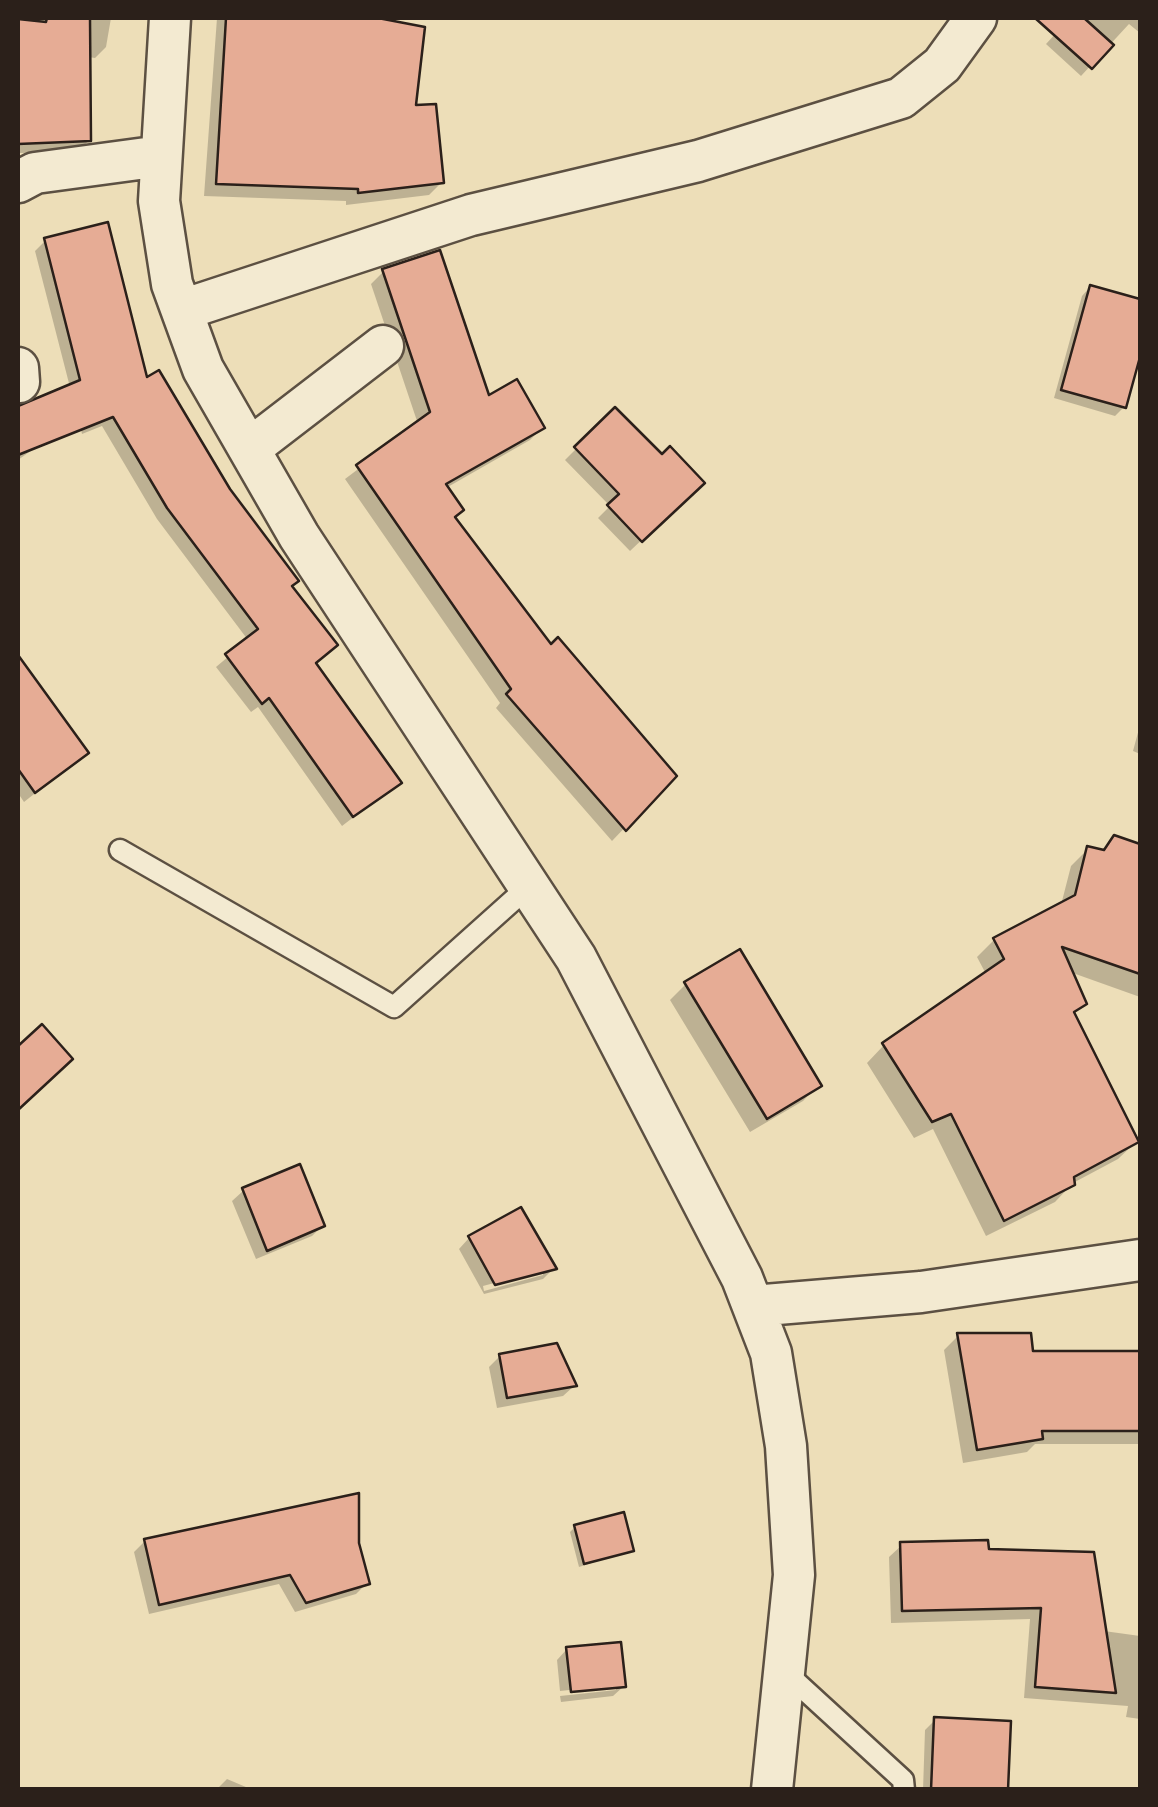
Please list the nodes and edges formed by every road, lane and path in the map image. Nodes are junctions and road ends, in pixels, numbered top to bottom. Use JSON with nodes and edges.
{"nodes":[{"id":1,"x":170,"y":18,"type":"edge"},
{"id":2,"x":976,"y":18,"type":"edge"},
{"id":3,"x":160,"y":156,"type":"junction"},
{"id":4,"x":18,"y":182,"type":"edge"},
{"id":5,"x":182,"y":310,"type":"junction"},
{"id":6,"x":383,"y":346,"type":"dead end"},
{"id":7,"x":249,"y":449,"type":"junction"},
{"id":8,"x":120,"y":850,"type":"dead end"},
{"id":9,"x":529,"y":886,"type":"junction"},
{"id":10,"x":1140,"y":1260,"type":"edge"},
{"id":11,"x":753,"y":1306,"type":"junction"},
{"id":12,"x":784,"y":1671,"type":"junction"},
{"id":13,"x":772,"y":1790,"type":"edge"},
{"id":14,"x":904,"y":1790,"type":"edge"}],
"edges":[{"from":1,"to":3,"type":"street"},
{"from":2,"to":5,"type":"street"},
{"from":3,"to":4,"type":"street"},
{"from":3,"to":5,"type":"street"},
{"from":5,"to":7,"type":"street"},
{"from":6,"to":7,"type":"street"},
{"from":7,"to":9,"type":"street"},
{"from":8,"to":9,"type":"lane"},
{"from":9,"to":11,"type":"street"},
{"from":10,"to":11,"type":"street"},
{"from":11,"to":12,"type":"street"},
{"from":12,"to":13,"type":"street"},
{"from":12,"to":14,"type":"lane"}]}
